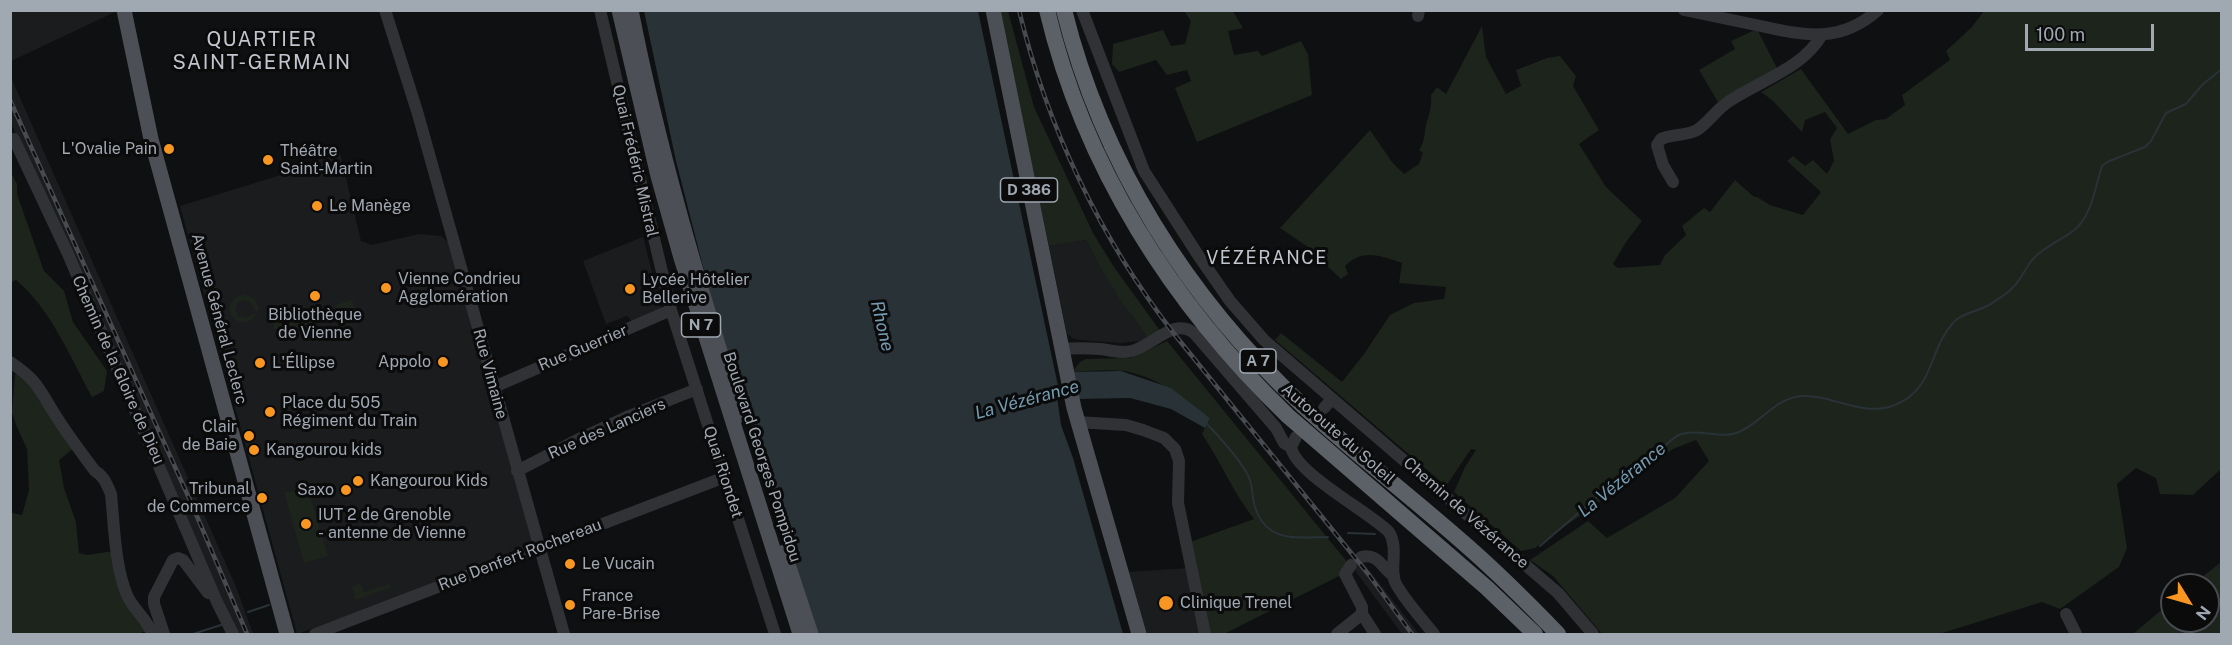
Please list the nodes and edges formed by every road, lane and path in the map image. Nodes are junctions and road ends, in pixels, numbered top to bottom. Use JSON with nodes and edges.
{"nodes":[{"id":1,"x":124,"y":10,"type":"edge"},
{"id":2,"x":385,"y":10,"type":"edge"},
{"id":3,"x":600,"y":10,"type":"edge"},
{"id":4,"x":619,"y":10,"type":"edge"},
{"id":5,"x":631,"y":10,"type":"edge"},
{"id":6,"x":993,"y":10,"type":"edge"},
{"id":7,"x":1047,"y":10,"type":"edge"},
{"id":8,"x":1064,"y":10,"type":"edge"},
{"id":9,"x":1082,"y":10,"type":"edge"},
{"id":10,"x":1684,"y":10,"type":"edge"},
{"id":11,"x":1878,"y":10,"type":"edge"},
{"id":12,"x":1822,"y":35,"type":"junction"},
{"id":13,"x":14,"y":139,"type":"dead end"},
{"id":14,"x":1673,"y":183,"type":"dead end"},
{"id":15,"x":671,"y":310,"type":"junction"},
{"id":16,"x":1062,"y":349,"type":"junction"},
{"id":17,"x":10,"y":362,"type":"edge"},
{"id":18,"x":494,"y":387,"type":"junction"},
{"id":19,"x":697,"y":389,"type":"junction"},
{"id":20,"x":1076,"y":415,"type":"junction"},
{"id":21,"x":518,"y":471,"type":"junction"},
{"id":22,"x":724,"y":477,"type":"junction"},
{"id":23,"x":539,"y":549,"type":"junction"},
{"id":24,"x":1361,"y":557,"type":"dead end"},
{"id":25,"x":1351,"y":565,"type":"dead end"},
{"id":26,"x":1394,"y":576,"type":"junction"},
{"id":27,"x":217,"y":602,"type":"junction"},
{"id":28,"x":1362,"y":614,"type":"junction"},
{"id":29,"x":2066,"y":614,"type":"dead end"},
{"id":30,"x":152,"y":634,"type":"edge"},
{"id":31,"x":164,"y":634,"type":"edge"},
{"id":32,"x":233,"y":634,"type":"edge"},
{"id":33,"x":287,"y":634,"type":"edge"},
{"id":34,"x":315,"y":634,"type":"edge"},
{"id":35,"x":564,"y":634,"type":"edge"},
{"id":36,"x":775,"y":634,"type":"edge"},
{"id":37,"x":800,"y":634,"type":"edge"},
{"id":38,"x":811,"y":634,"type":"edge"},
{"id":39,"x":1139,"y":634,"type":"edge"},
{"id":40,"x":1205,"y":634,"type":"edge"},
{"id":41,"x":1337,"y":634,"type":"edge"},
{"id":42,"x":1375,"y":634,"type":"edge"},
{"id":43,"x":1434,"y":634,"type":"edge"},
{"id":44,"x":1535,"y":634,"type":"edge"},
{"id":45,"x":1558,"y":634,"type":"edge"},
{"id":46,"x":1593,"y":634,"type":"edge"},
{"id":47,"x":2076,"y":634,"type":"edge"}],
"edges":[{"from":1,"to":33,"type":"main road","name":"Avenue Général Leclerc"},
{"from":2,"to":18,"type":"street","name":"Rue Vimaine"},
{"from":3,"to":15,"type":"street","name":"Quai Frédéric Mistral"},
{"from":4,"to":37,"type":"main road","name":"Boulevard Georges Pompidou","number":"N 7"},
{"from":5,"to":38,"type":"main road","name":"Boulevard Georges Pompidou","number":"N 7"},
{"from":6,"to":16,"type":"main road","number":"D 386"},
{"from":7,"to":44,"type":"highway","name":"Autoroute du Soleil","number":"A 7"},
{"from":8,"to":45,"type":"highway","name":"Autoroute du Soleil","number":"A 7"},
{"from":9,"to":46,"type":"street","name":"Chemin de Vézérance"},
{"from":10,"to":12,"type":"street"},
{"from":11,"to":12,"type":"street"},
{"from":12,"to":14,"type":"street"},
{"from":13,"to":27,"type":"street","name":"Chemin de la Gloire de Dieu"},
{"from":15,"to":18,"type":"street","name":"Rue Guerrier"},
{"from":15,"to":19,"type":"street","name":"Quai Riondet"},
{"from":16,"to":20,"type":"main road","number":"D 386"},
{"from":16,"to":26,"type":"street"},
{"from":17,"to":30,"type":"street"},
{"from":18,"to":21,"type":"street","name":"Rue Vimaine"},
{"from":19,"to":21,"type":"street","name":"Rue des Lanciers"},
{"from":19,"to":22,"type":"street","name":"Quai Riondet"},
{"from":20,"to":39,"type":"main road","number":"D 386"},
{"from":20,"to":40,"type":"street"},
{"from":21,"to":23,"type":"street","name":"Rue Vimaine"},
{"from":22,"to":23,"type":"street","name":"Rue Denfert Rochereau"},
{"from":22,"to":36,"type":"street","name":"Quai Riondet"},
{"from":23,"to":34,"type":"street","name":"Rue Denfert Rochereau"},
{"from":23,"to":35,"type":"street","name":"Rue Vimaine"},
{"from":24,"to":26,"type":"street"},
{"from":25,"to":28,"type":"street"},
{"from":26,"to":43,"type":"street"},
{"from":27,"to":31,"type":"street","name":"Chemin de la Gloire de Dieu"},
{"from":27,"to":32,"type":"street","name":"Chemin de la Gloire de Dieu"},
{"from":28,"to":41,"type":"street"},
{"from":28,"to":42,"type":"street"},
{"from":29,"to":47,"type":"street"}]}
